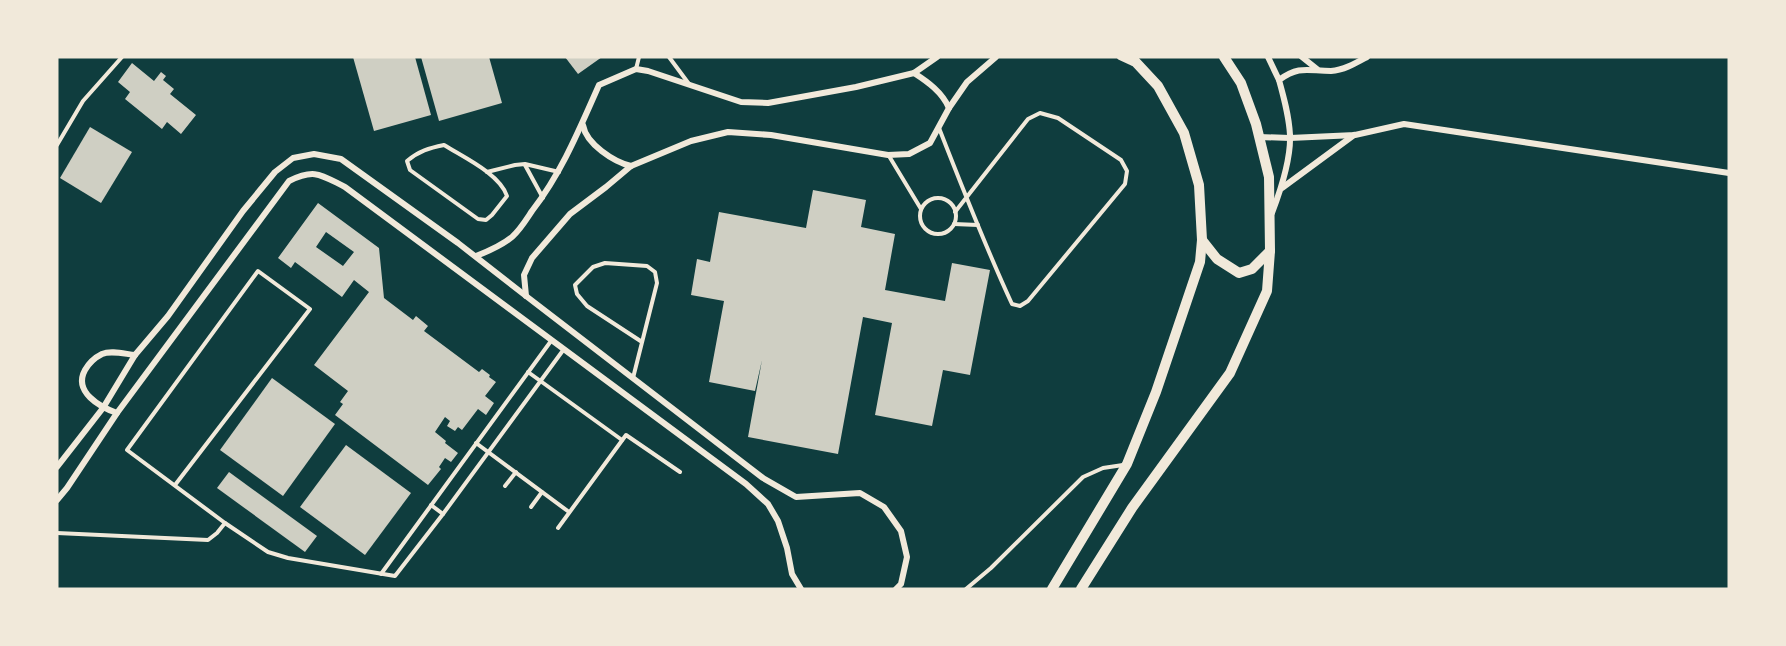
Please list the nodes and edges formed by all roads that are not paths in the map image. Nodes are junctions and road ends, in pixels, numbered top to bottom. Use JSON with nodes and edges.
{"nodes":[{"id":1,"x":122,"y":57,"type":"edge"},
{"id":2,"x":639,"y":57,"type":"edge"},
{"id":3,"x":669,"y":57,"type":"edge"},
{"id":4,"x":937,"y":57,"type":"edge"},
{"id":5,"x":996,"y":57,"type":"edge"},
{"id":6,"x":1120,"y":57,"type":"edge"},
{"id":7,"x":1224,"y":57,"type":"edge"},
{"id":8,"x":1268,"y":57,"type":"edge"},
{"id":9,"x":1302,"y":57,"type":"edge"},
{"id":10,"x":1367,"y":57,"type":"edge"},
{"id":11,"x":1135,"y":61,"type":"edge"},
{"id":12,"x":636,"y":69,"type":"junction"},
{"id":13,"x":1317,"y":69,"type":"junction"},
{"id":14,"x":914,"y":73,"type":"junction"},
{"id":15,"x":1279,"y":80,"type":"junction"},
{"id":16,"x":690,"y":85,"type":"junction"},
{"id":17,"x":949,"y":108,"type":"junction"},
{"id":18,"x":583,"y":125,"type":"junction"},
{"id":19,"x":939,"y":127,"type":"junction"},
{"id":20,"x":1355,"y":135,"type":"junction"},
{"id":21,"x":1258,"y":136,"type":"junction"},
{"id":22,"x":1290,"y":138,"type":"junction"},
{"id":23,"x":57,"y":145,"type":"edge"},
{"id":24,"x":888,"y":155,"type":"junction"},
{"id":25,"x":525,"y":165,"type":"junction"},
{"id":26,"x":632,"y":166,"type":"junction"},
{"id":27,"x":486,"y":172,"type":"junction"},
{"id":28,"x":559,"y":172,"type":"junction"},
{"id":29,"x":1729,"y":173,"type":"edge"},
{"id":30,"x":1281,"y":188,"type":"junction"},
{"id":31,"x":966,"y":197,"type":"junction"},
{"id":32,"x":543,"y":198,"type":"junction"},
{"id":33,"x":921,"y":209,"type":"junction"},
{"id":34,"x":955,"y":212,"type":"junction"},
{"id":35,"x":1269,"y":219,"type":"junction"},
{"id":36,"x":954,"y":224,"type":"junction"},
{"id":37,"x":978,"y":225,"type":"junction"},
{"id":38,"x":1202,"y":240,"type":"junction"},
{"id":39,"x":1270,"y":251,"type":"junction"},
{"id":40,"x":476,"y":256,"type":"junction"},
{"id":41,"x":526,"y":296,"type":"junction"},
{"id":42,"x":552,"y":340,"type":"junction"},
{"id":43,"x":642,"y":342,"type":"junction"},
{"id":44,"x":564,"y":349,"type":"junction"},
{"id":45,"x":135,"y":355,"type":"junction"},
{"id":46,"x":528,"y":372,"type":"junction"},
{"id":47,"x":633,"y":378,"type":"junction"},
{"id":48,"x":542,"y":381,"type":"junction"},
{"id":49,"x":103,"y":408,"type":"junction"},
{"id":50,"x":117,"y":413,"type":"junction"},
{"id":51,"x":622,"y":440,"type":"junction"},
{"id":52,"x":476,"y":443,"type":"junction"},
{"id":53,"x":488,"y":453,"type":"junction"},
{"id":54,"x":1127,"y":464,"type":"junction"},
{"id":55,"x":57,"y":467,"type":"edge"},
{"id":56,"x":516,"y":472,"type":"junction"},
{"id":57,"x":680,"y":472,"type":"dead end"},
{"id":58,"x":175,"y":486,"type":"junction"},
{"id":59,"x":505,"y":486,"type":"dead end"},
{"id":60,"x":542,"y":492,"type":"junction"},
{"id":61,"x":57,"y":500,"type":"edge"},
{"id":62,"x":431,"y":505,"type":"junction"},
{"id":63,"x":531,"y":507,"type":"dead end"},
{"id":64,"x":569,"y":512,"type":"junction"},
{"id":65,"x":443,"y":514,"type":"junction"},
{"id":66,"x":225,"y":522,"type":"junction"},
{"id":67,"x":558,"y":528,"type":"dead end"},
{"id":68,"x":57,"y":533,"type":"edge"},
{"id":69,"x":381,"y":574,"type":"junction"},
{"id":70,"x":801,"y":589,"type":"edge"},
{"id":71,"x":896,"y":589,"type":"edge"},
{"id":72,"x":966,"y":589,"type":"edge"},
{"id":73,"x":1052,"y":589,"type":"edge"},
{"id":74,"x":1081,"y":589,"type":"edge"}],
"edges":[{"from":1,"to":23,"type":"lane"},
{"from":2,"to":12,"type":"lane"},
{"from":3,"to":16,"type":"lane"},
{"from":4,"to":14,"type":"street"},
{"from":5,"to":17,"type":"street"},
{"from":6,"to":11,"type":"street"},
{"from":7,"to":21,"type":"street"},
{"from":8,"to":15,"type":"street"},
{"from":9,"to":13,"type":"street"},
{"from":10,"to":13,"type":"street"},
{"from":11,"to":38,"type":"street"},
{"from":12,"to":16,"type":"street"},
{"from":12,"to":18,"type":"street"},
{"from":13,"to":15,"type":"street"},
{"from":14,"to":16,"type":"street"},
{"from":14,"to":17,"type":"street"},
{"from":15,"to":22,"type":"street"},
{"from":17,"to":19,"type":"street"},
{"from":18,"to":26,"type":"street"},
{"from":18,"to":28,"type":"street"},
{"from":19,"to":24,"type":"street"},
{"from":19,"to":31,"type":"lane"},
{"from":20,"to":22,"type":"street"},
{"from":20,"to":29,"type":"street"},
{"from":20,"to":30,"type":"street"},
{"from":21,"to":22,"type":"street"},
{"from":21,"to":35,"type":"street"},
{"from":22,"to":30,"type":"street"},
{"from":24,"to":26,"type":"street"},
{"from":24,"to":33,"type":"lane"},
{"from":25,"to":27,"type":"lane"},
{"from":25,"to":28,"type":"lane"},
{"from":25,"to":32,"type":"lane"},
{"from":26,"to":41,"type":"street"},
{"from":27,"to":27,"type":"lane"},
{"from":28,"to":32,"type":"street"},
{"from":30,"to":35,"type":"street"},
{"from":31,"to":34,"type":"lane"},
{"from":31,"to":37,"type":"lane"},
{"from":31,"to":37,"type":"lane"},
{"from":32,"to":40,"type":"street"},
{"from":33,"to":34,"type":"lane"},
{"from":33,"to":36,"type":"lane"},
{"from":34,"to":36,"type":"lane"},
{"from":35,"to":39,"type":"street"},
{"from":36,"to":37,"type":"lane"},
{"from":38,"to":39,"type":"street"},
{"from":38,"to":54,"type":"street"},
{"from":39,"to":74,"type":"street"},
{"from":40,"to":41,"type":"street"},
{"from":40,"to":45,"type":"street"},
{"from":41,"to":47,"type":"street"},
{"from":42,"to":44,"type":"street"},
{"from":42,"to":46,"type":"lane"},
{"from":42,"to":50,"type":"street"},
{"from":43,"to":43,"type":"lane"},
{"from":43,"to":47,"type":"lane"},
{"from":44,"to":48,"type":"lane"},
{"from":44,"to":70,"type":"street"},
{"from":45,"to":49,"type":"street"},
{"from":45,"to":49,"type":"street"},
{"from":46,"to":48,"type":"lane"},
{"from":46,"to":52,"type":"lane"},
{"from":47,"to":71,"type":"street"},
{"from":48,"to":51,"type":"lane"},
{"from":48,"to":53,"type":"lane"},
{"from":49,"to":50,"type":"street"},
{"from":49,"to":55,"type":"street"},
{"from":50,"to":61,"type":"street"},
{"from":51,"to":57,"type":"lane"},
{"from":51,"to":64,"type":"lane"},
{"from":52,"to":53,"type":"lane"},
{"from":52,"to":62,"type":"lane"},
{"from":53,"to":56,"type":"lane"},
{"from":53,"to":65,"type":"lane"},
{"from":54,"to":72,"type":"lane"},
{"from":54,"to":73,"type":"street"},
{"from":56,"to":59,"type":"lane"},
{"from":56,"to":60,"type":"lane"},
{"from":58,"to":58,"type":"lane"},
{"from":58,"to":66,"type":"lane"},
{"from":60,"to":63,"type":"lane"},
{"from":60,"to":64,"type":"lane"},
{"from":62,"to":65,"type":"lane"},
{"from":62,"to":69,"type":"lane"},
{"from":64,"to":67,"type":"lane"},
{"from":65,"to":69,"type":"lane"},
{"from":66,"to":68,"type":"lane"},
{"from":66,"to":69,"type":"lane"}]}
